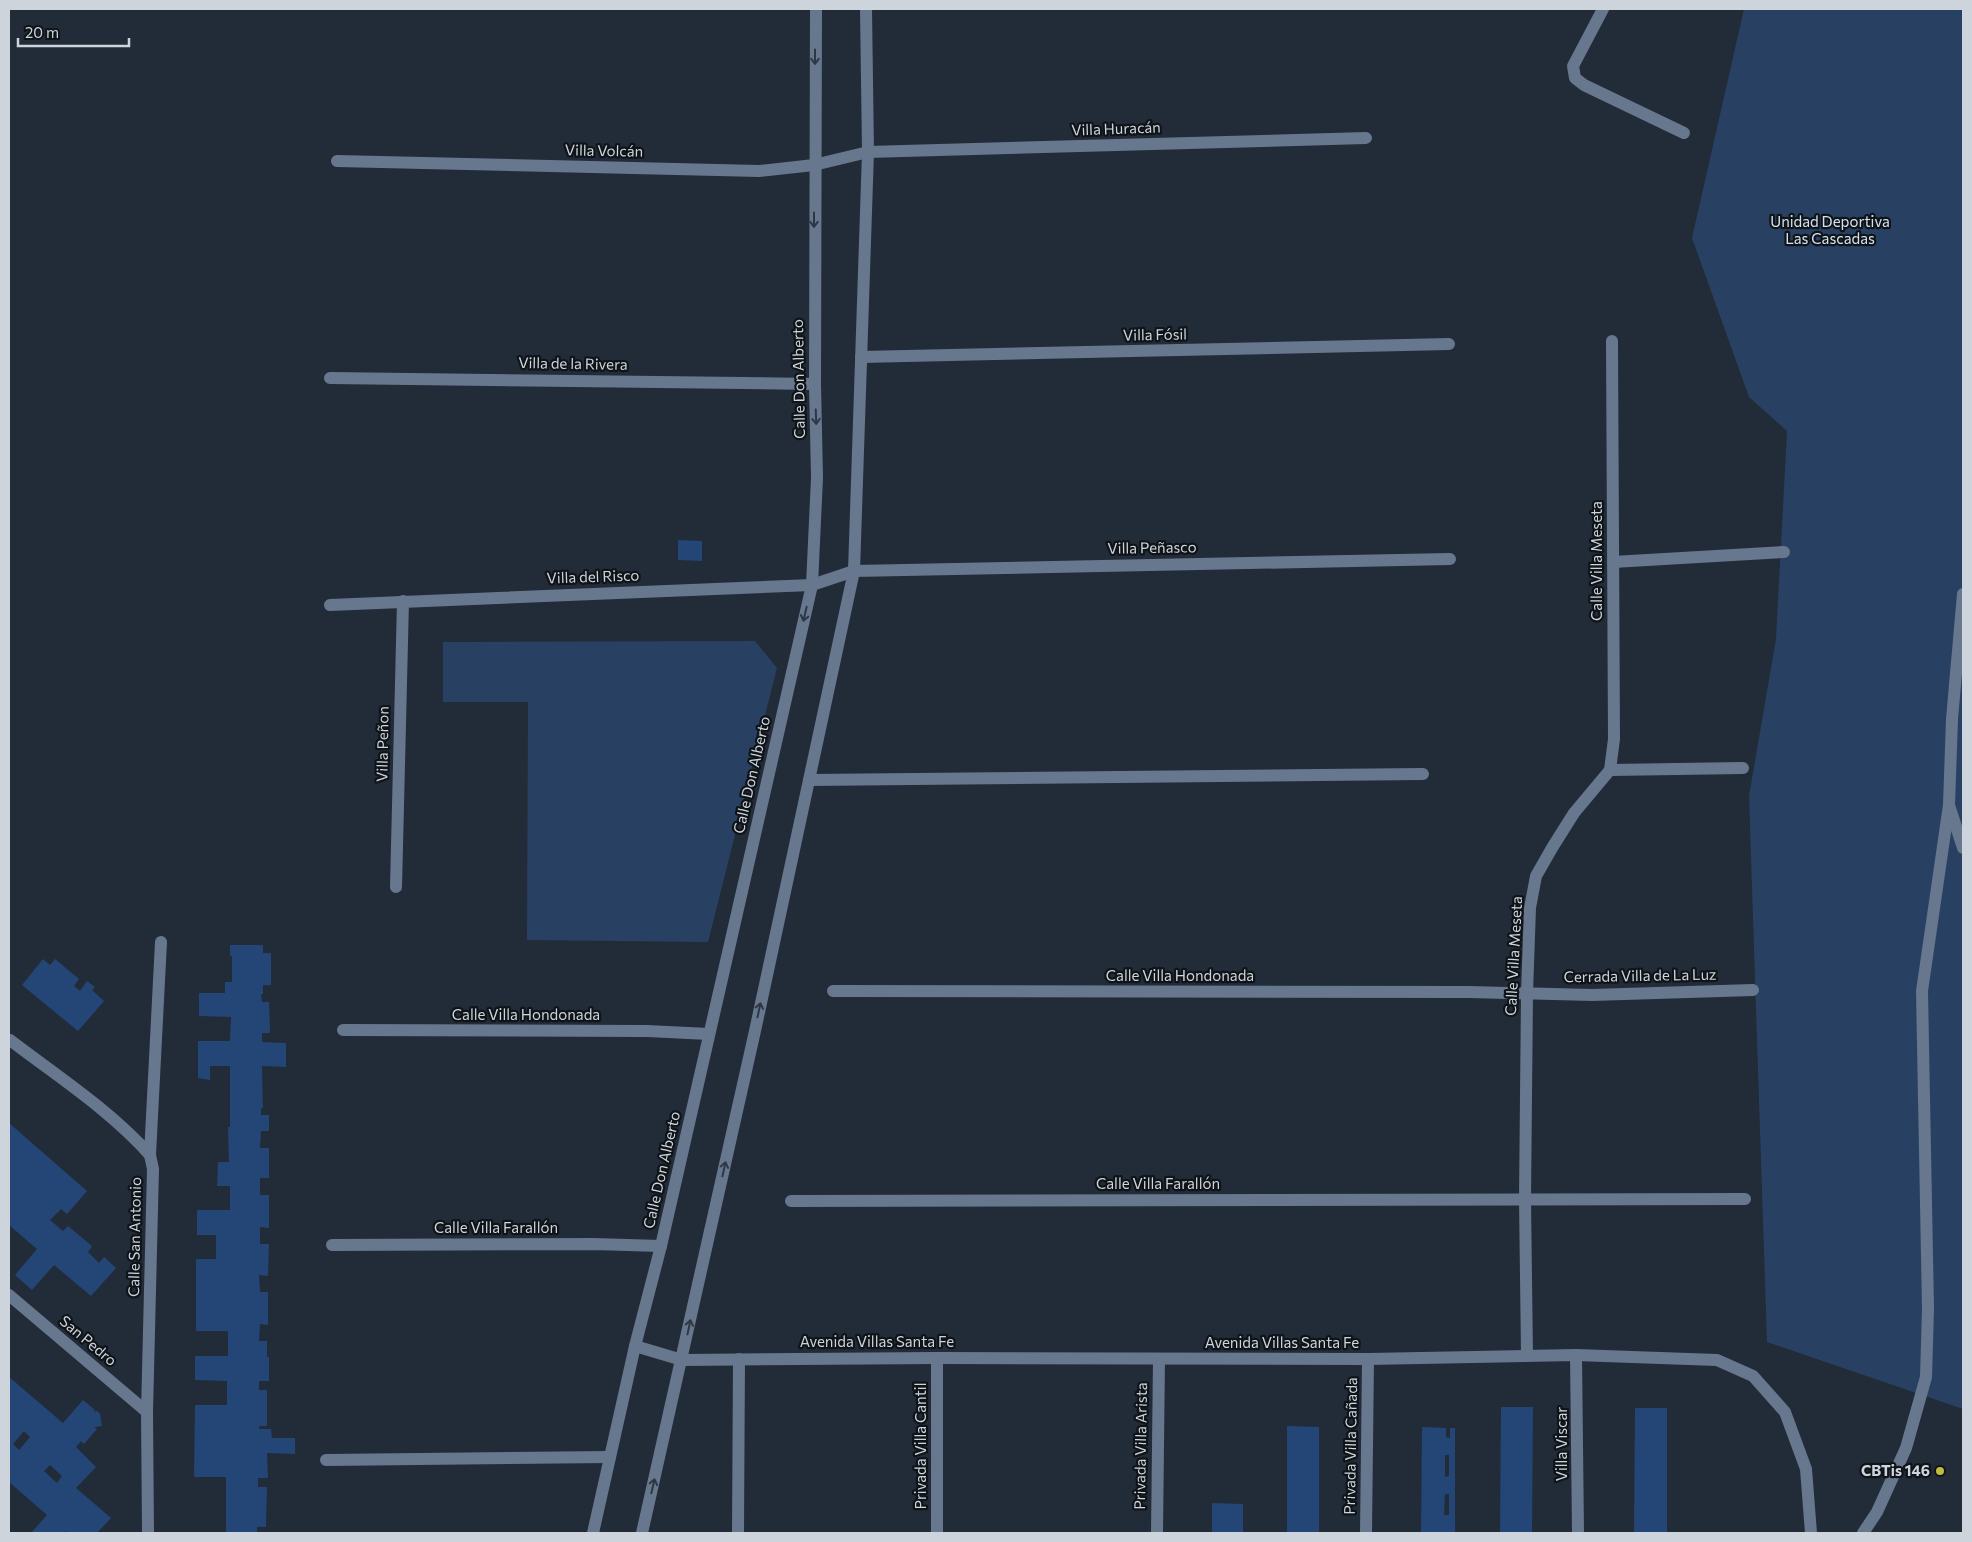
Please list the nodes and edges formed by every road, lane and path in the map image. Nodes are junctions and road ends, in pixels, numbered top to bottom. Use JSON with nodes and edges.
{"nodes":[{"id":1,"x":816,"y":9,"type":"edge"},
{"id":2,"x":866,"y":9,"type":"edge"},
{"id":3,"x":1603,"y":9,"type":"edge"},
{"id":4,"x":1684,"y":133,"type":"dead end"},
{"id":5,"x":1366,"y":138,"type":"dead end"},
{"id":6,"x":868,"y":152,"type":"junction"},
{"id":7,"x":337,"y":161,"type":"dead end"},
{"id":8,"x":814,"y":165,"type":"junction"},
{"id":9,"x":1612,"y":341,"type":"dead end"},
{"id":10,"x":1449,"y":344,"type":"dead end"},
{"id":11,"x":861,"y":358,"type":"junction"},
{"id":12,"x":330,"y":378,"type":"dead end"},
{"id":13,"x":815,"y":384,"type":"junction"},
{"id":14,"x":1784,"y":552,"type":"dead end"},
{"id":15,"x":1450,"y":558,"type":"dead end"},
{"id":16,"x":1613,"y":562,"type":"junction"},
{"id":17,"x":854,"y":570,"type":"junction"},
{"id":18,"x":812,"y":585,"type":"junction"},
{"id":19,"x":1963,"y":594,"type":"edge"},
{"id":20,"x":403,"y":601,"type":"junction"},
{"id":21,"x":330,"y":605,"type":"dead end"},
{"id":22,"x":1743,"y":768,"type":"dead end"},
{"id":23,"x":1610,"y":770,"type":"junction"},
{"id":24,"x":1423,"y":774,"type":"dead end"},
{"id":25,"x":809,"y":780,"type":"junction"},
{"id":26,"x":1949,"y":806,"type":"junction"},
{"id":27,"x":1963,"y":848,"type":"edge"},
{"id":28,"x":396,"y":887,"type":"dead end"},
{"id":29,"x":161,"y":942,"type":"dead end"},
{"id":30,"x":1753,"y":990,"type":"dead end"},
{"id":31,"x":833,"y":991,"type":"dead end"},
{"id":32,"x":1527,"y":993,"type":"junction"},
{"id":33,"x":343,"y":1030,"type":"dead end"},
{"id":34,"x":709,"y":1034,"type":"junction"},
{"id":35,"x":10,"y":1040,"type":"edge"},
{"id":36,"x":150,"y":1155,"type":"junction"},
{"id":37,"x":1525,"y":1199,"type":"junction"},
{"id":38,"x":1746,"y":1199,"type":"dead end"},
{"id":39,"x":791,"y":1201,"type":"dead end"},
{"id":40,"x":332,"y":1245,"type":"dead end"},
{"id":41,"x":661,"y":1246,"type":"junction"},
{"id":42,"x":9,"y":1295,"type":"edge"},
{"id":43,"x":635,"y":1346,"type":"junction"},
{"id":44,"x":1576,"y":1355,"type":"junction"},
{"id":45,"x":1527,"y":1356,"type":"junction"},
{"id":46,"x":937,"y":1358,"type":"junction"},
{"id":47,"x":739,"y":1359,"type":"junction"},
{"id":48,"x":1159,"y":1359,"type":"junction"},
{"id":49,"x":682,"y":1360,"type":"junction"},
{"id":50,"x":1368,"y":1360,"type":"junction"},
{"id":51,"x":147,"y":1412,"type":"junction"},
{"id":52,"x":610,"y":1457,"type":"junction"},
{"id":53,"x":326,"y":1460,"type":"dead end"},
{"id":54,"x":148,"y":1533,"type":"edge"},
{"id":55,"x":593,"y":1533,"type":"edge"},
{"id":56,"x":642,"y":1533,"type":"edge"},
{"id":57,"x":738,"y":1533,"type":"edge"},
{"id":58,"x":937,"y":1533,"type":"edge"},
{"id":59,"x":1157,"y":1533,"type":"edge"},
{"id":60,"x":1366,"y":1533,"type":"edge"},
{"id":61,"x":1578,"y":1533,"type":"edge"},
{"id":62,"x":1811,"y":1533,"type":"edge"},
{"id":63,"x":1863,"y":1533,"type":"edge"}],
"edges":[{"from":1,"to":8,"type":"street","name":"Calle Don Alberto","one_way":true},
{"from":2,"to":6,"type":"street"},
{"from":3,"to":4,"type":"street"},
{"from":5,"to":6,"type":"street","name":"Villa Huracán"},
{"from":6,"to":8,"type":"street","name":"Villa Volcán"},
{"from":6,"to":11,"type":"street"},
{"from":7,"to":8,"type":"street","name":"Villa Volcán"},
{"from":8,"to":13,"type":"street","name":"Calle Don Alberto","one_way":true},
{"from":9,"to":16,"type":"street","name":"Calle Villa Meseta"},
{"from":10,"to":11,"type":"street","name":"Villa Fósil"},
{"from":11,"to":17,"type":"street"},
{"from":12,"to":13,"type":"street","name":"Villa de la Rivera"},
{"from":13,"to":18,"type":"street","name":"Calle Don Alberto","one_way":true},
{"from":14,"to":16,"type":"street"},
{"from":15,"to":17,"type":"street","name":"Villa Peñasco"},
{"from":16,"to":23,"type":"street","name":"Calle Villa Meseta"},
{"from":17,"to":18,"type":"street","name":"Villa del Risco"},
{"from":17,"to":25,"type":"street"},
{"from":18,"to":20,"type":"street","name":"Villa del Risco"},
{"from":18,"to":34,"type":"street","name":"Calle Don Alberto","one_way":true},
{"from":19,"to":26,"type":"street"},
{"from":20,"to":21,"type":"street","name":"Villa del Risco"},
{"from":20,"to":28,"type":"street","name":"Villa Peñon"},
{"from":22,"to":23,"type":"street"},
{"from":23,"to":32,"type":"street","name":"Calle Villa Meseta"},
{"from":24,"to":25,"type":"street"},
{"from":49,"to":25,"type":"street","one_way":true},
{"from":26,"to":27,"type":"street"},
{"from":26,"to":63,"type":"street"},
{"from":29,"to":36,"type":"street","name":"Calle San Antonio"},
{"from":30,"to":32,"type":"street","name":"Cerrada Villa de La Luz"},
{"from":31,"to":32,"type":"street","name":"Calle Villa Hondonada"},
{"from":32,"to":37,"type":"street","name":"Calle Villa Meseta"},
{"from":33,"to":34,"type":"street","name":"Calle Villa Hondonada"},
{"from":34,"to":41,"type":"street","name":"Calle Don Alberto"},
{"from":35,"to":36,"type":"street"},
{"from":36,"to":51,"type":"street","name":"Calle San Antonio"},
{"from":37,"to":38,"type":"street"},
{"from":37,"to":39,"type":"street","name":"Calle Villa Farallón"},
{"from":37,"to":45,"type":"street","name":"Calle Villa Meseta"},
{"from":40,"to":41,"type":"street","name":"Calle Villa Farallón"},
{"from":41,"to":43,"type":"street","name":"Calle Don Alberto"},
{"from":42,"to":51,"type":"street","name":"San Pedro"},
{"from":43,"to":49,"type":"street","name":"Avenida Villas Santa Fe"},
{"from":43,"to":52,"type":"street","name":"Calle Don Alberto"},
{"from":44,"to":45,"type":"street","name":"Avenida Villas Santa Fe"},
{"from":44,"to":61,"type":"street","name":"Villa Viscar"},
{"from":44,"to":62,"type":"street","name":"Avenida Villas Santa Fe"},
{"from":45,"to":50,"type":"street","name":"Avenida Villas Santa Fe"},
{"from":46,"to":47,"type":"street","name":"Avenida Villas Santa Fe"},
{"from":46,"to":48,"type":"street","name":"Avenida Villas Santa Fe"},
{"from":46,"to":58,"type":"street","name":"Privada Villa Cantil"},
{"from":47,"to":49,"type":"street","name":"Avenida Villas Santa Fe"},
{"from":47,"to":57,"type":"street"},
{"from":48,"to":50,"type":"street","name":"Avenida Villas Santa Fe"},
{"from":48,"to":59,"type":"street","name":"Privada Villa Arista"},
{"from":56,"to":49,"type":"street","one_way":true},
{"from":50,"to":60,"type":"street","name":"Privada Villa Cañada"},
{"from":51,"to":54,"type":"street","name":"Calle San Antonio"},
{"from":52,"to":53,"type":"street"},
{"from":52,"to":55,"type":"street","name":"Calle Don Alberto"}]}
